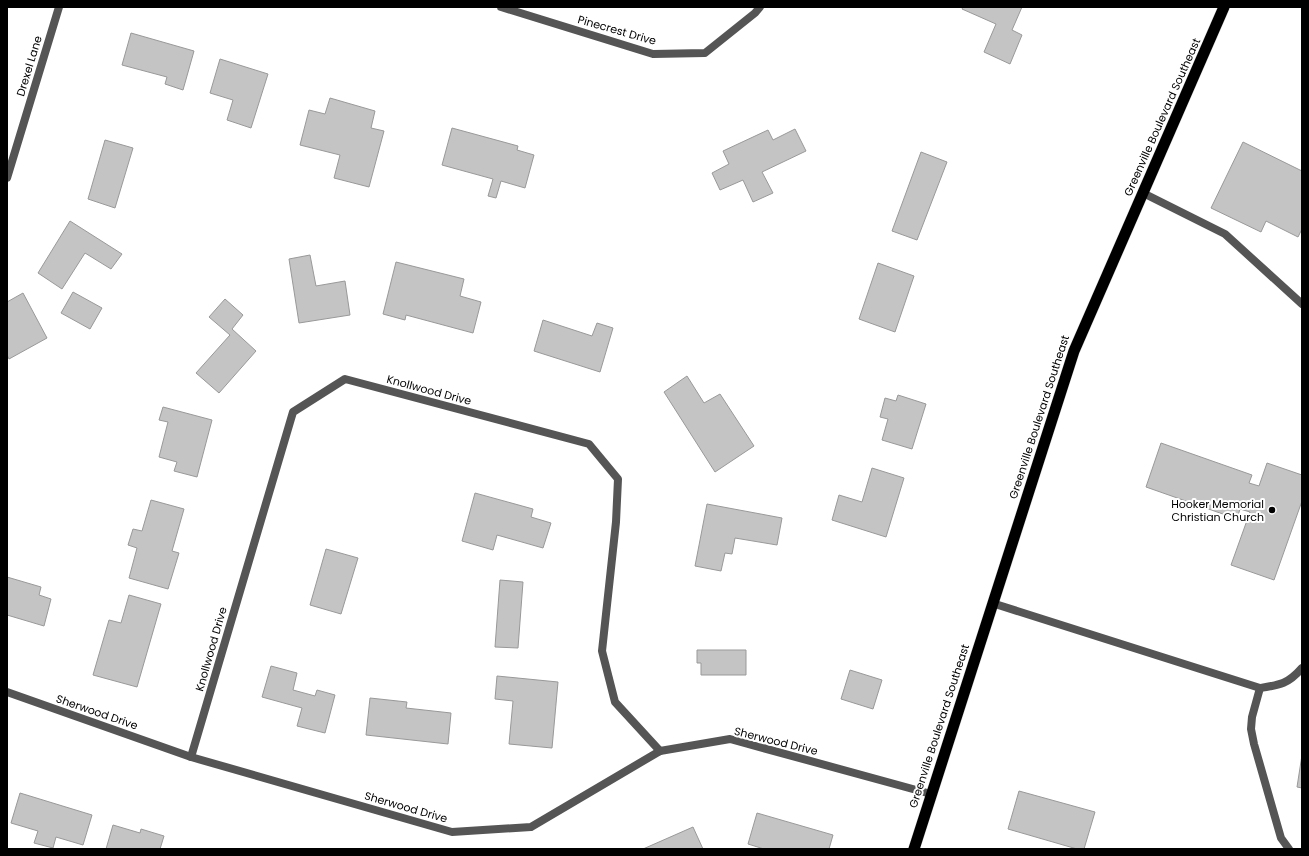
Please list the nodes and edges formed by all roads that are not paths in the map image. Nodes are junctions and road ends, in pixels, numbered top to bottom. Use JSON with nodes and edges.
{"nodes":[{"id":1,"x":59,"y":7,"type":"edge"},
{"id":2,"x":501,"y":7,"type":"edge"},
{"id":3,"x":760,"y":7,"type":"edge"},
{"id":4,"x":1224,"y":7,"type":"edge"},
{"id":5,"x":7,"y":178,"type":"edge"},
{"id":6,"x":1143,"y":193,"type":"junction"},
{"id":7,"x":1302,"y":304,"type":"edge"},
{"id":8,"x":992,"y":602,"type":"junction"},
{"id":9,"x":1302,"y":668,"type":"edge"},
{"id":10,"x":1260,"y":688,"type":"junction"},
{"id":11,"x":7,"y":692,"type":"edge"},
{"id":12,"x":660,"y":751,"type":"junction"},
{"id":13,"x":191,"y":757,"type":"junction"},
{"id":14,"x":930,"y":794,"type":"junction"},
{"id":15,"x":914,"y":849,"type":"edge"},
{"id":16,"x":1288,"y":849,"type":"edge"}],
"edges":[{"from":1,"to":5,"type":"street","name":"Drexel Lane"},
{"from":2,"to":3,"type":"street","name":"Pinecrest Drive"},
{"from":4,"to":6,"type":"highway","name":"Greenville Boulevard Southeast"},
{"from":6,"to":7,"type":"street"},
{"from":6,"to":8,"type":"highway","name":"Greenville Boulevard Southeast"},
{"from":8,"to":10,"type":"street"},
{"from":8,"to":14,"type":"highway","name":"Greenville Boulevard Southeast"},
{"from":9,"to":10,"type":"street"},
{"from":10,"to":16,"type":"street"},
{"from":11,"to":13,"type":"street","name":"Sherwood Drive"},
{"from":12,"to":13,"type":"street","name":"Sherwood Drive"},
{"from":12,"to":13,"type":"street","name":"Knollwood Drive"},
{"from":12,"to":14,"type":"street","name":"Sherwood Drive"},
{"from":14,"to":15,"type":"highway","name":"Greenville Boulevard Southeast"}]}
